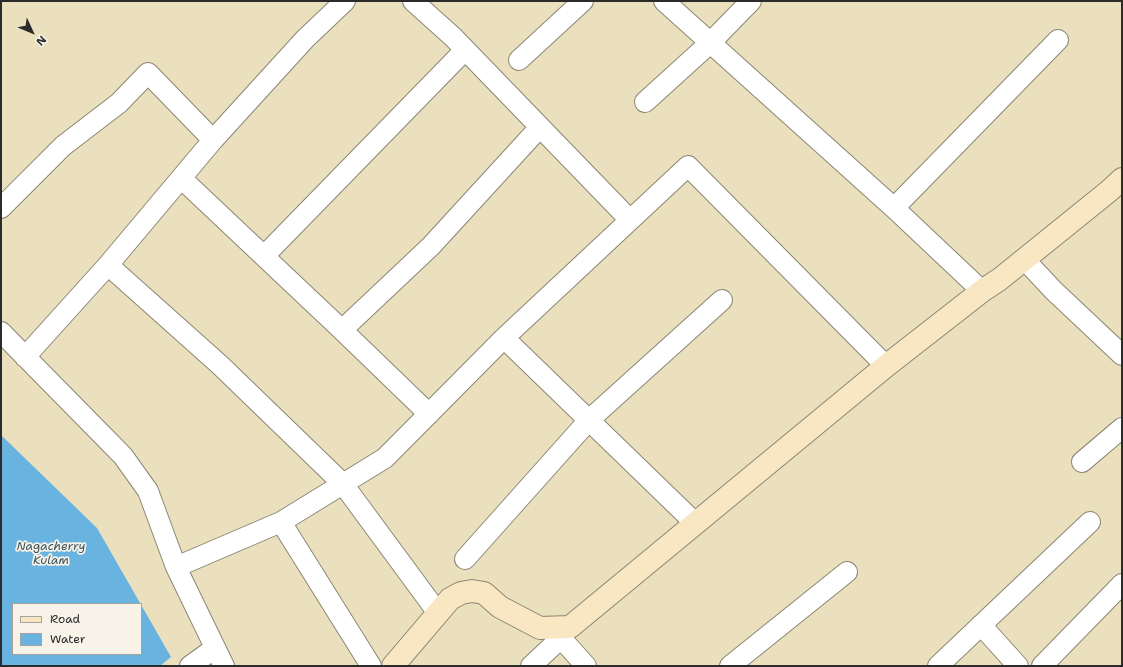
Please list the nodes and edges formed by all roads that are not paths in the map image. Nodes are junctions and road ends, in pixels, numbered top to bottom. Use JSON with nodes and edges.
{"nodes":[{"id":1,"x":345,"y":1,"type":"edge"},
{"id":2,"x":413,"y":1,"type":"edge"},
{"id":3,"x":583,"y":1,"type":"edge"},
{"id":4,"x":664,"y":1,"type":"edge"},
{"id":5,"x":751,"y":1,"type":"edge"},
{"id":6,"x":1058,"y":40,"type":"dead end"},
{"id":7,"x":710,"y":43,"type":"junction"},
{"id":8,"x":465,"y":50,"type":"junction"},
{"id":9,"x":520,"y":60,"type":"dead end"},
{"id":10,"x":645,"y":102,"type":"dead end"},
{"id":11,"x":540,"y":127,"type":"junction"},
{"id":12,"x":213,"y":140,"type":"junction"},
{"id":13,"x":181,"y":178,"type":"junction"},
{"id":14,"x":1122,"y":179,"type":"edge"},
{"id":15,"x":1,"y":208,"type":"edge"},
{"id":16,"x":894,"y":208,"type":"junction"},
{"id":17,"x":630,"y":220,"type":"junction"},
{"id":18,"x":264,"y":256,"type":"junction"},
{"id":19,"x":1025,"y":260,"type":"junction"},
{"id":20,"x":108,"y":265,"type":"junction"},
{"id":21,"x":982,"y":291,"type":"junction"},
{"id":22,"x":722,"y":300,"type":"dead end"},
{"id":23,"x":342,"y":330,"type":"junction"},
{"id":24,"x":1,"y":332,"type":"edge"},
{"id":25,"x":504,"y":338,"type":"junction"},
{"id":26,"x":1122,"y":355,"type":"edge"},
{"id":27,"x":25,"y":357,"type":"junction"},
{"id":28,"x":886,"y":366,"type":"junction"},
{"id":29,"x":429,"y":414,"type":"junction"},
{"id":30,"x":589,"y":420,"type":"junction"},
{"id":31,"x":1122,"y":428,"type":"edge"},
{"id":32,"x":1082,"y":462,"type":"dead end"},
{"id":33,"x":343,"y":484,"type":"junction"},
{"id":34,"x":281,"y":522,"type":"junction"},
{"id":35,"x":1090,"y":522,"type":"dead end"},
{"id":36,"x":695,"y":523,"type":"junction"},
{"id":37,"x":465,"y":559,"type":"dead end"},
{"id":38,"x":176,"y":567,"type":"junction"},
{"id":39,"x":847,"y":572,"type":"dead end"},
{"id":40,"x":1122,"y":584,"type":"edge"},
{"id":41,"x":438,"y":613,"type":"junction"},
{"id":42,"x":981,"y":625,"type":"junction"},
{"id":43,"x":556,"y":633,"type":"junction"},
{"id":44,"x":215,"y":648,"type":"junction"},
{"id":45,"x":190,"y":666,"type":"edge"},
{"id":46,"x":224,"y":666,"type":"edge"},
{"id":47,"x":371,"y":666,"type":"edge"},
{"id":48,"x":393,"y":666,"type":"edge"},
{"id":49,"x":531,"y":666,"type":"edge"},
{"id":50,"x":586,"y":666,"type":"edge"},
{"id":51,"x":730,"y":666,"type":"edge"},
{"id":52,"x":938,"y":666,"type":"edge"},
{"id":53,"x":1018,"y":666,"type":"edge"},
{"id":54,"x":1042,"y":666,"type":"edge"}],
"edges":[{"from":1,"to":12,"type":"street"},
{"from":2,"to":8,"type":"street"},
{"from":3,"to":9,"type":"street"},
{"from":4,"to":7,"type":"street"},
{"from":5,"to":7,"type":"street"},
{"from":6,"to":16,"type":"street"},
{"from":7,"to":10,"type":"street"},
{"from":7,"to":16,"type":"street"},
{"from":8,"to":11,"type":"street"},
{"from":8,"to":18,"type":"street"},
{"from":11,"to":17,"type":"street"},
{"from":11,"to":23,"type":"street"},
{"from":12,"to":13,"type":"street"},
{"from":12,"to":15,"type":"street"},
{"from":13,"to":18,"type":"street"},
{"from":13,"to":20,"type":"street"},
{"from":14,"to":19,"type":"main road"},
{"from":16,"to":21,"type":"street"},
{"from":17,"to":25,"type":"street"},
{"from":17,"to":28,"type":"street"},
{"from":18,"to":23,"type":"street"},
{"from":19,"to":21,"type":"main road"},
{"from":19,"to":26,"type":"street"},
{"from":20,"to":27,"type":"street"},
{"from":20,"to":33,"type":"street"},
{"from":21,"to":28,"type":"main road"},
{"from":22,"to":30,"type":"street"},
{"from":23,"to":29,"type":"street"},
{"from":24,"to":27,"type":"street"},
{"from":25,"to":29,"type":"street"},
{"from":25,"to":30,"type":"street"},
{"from":27,"to":38,"type":"street"},
{"from":28,"to":36,"type":"main road"},
{"from":29,"to":33,"type":"street"},
{"from":30,"to":36,"type":"street"},
{"from":30,"to":37,"type":"street"},
{"from":31,"to":32,"type":"street"},
{"from":33,"to":34,"type":"street"},
{"from":33,"to":41,"type":"street"},
{"from":34,"to":38,"type":"street"},
{"from":34,"to":47,"type":"street"},
{"from":35,"to":42,"type":"street"},
{"from":36,"to":43,"type":"main road"},
{"from":38,"to":44,"type":"street"},
{"from":39,"to":51,"type":"street"},
{"from":40,"to":54,"type":"street"},
{"from":41,"to":43,"type":"main road"},
{"from":41,"to":48,"type":"main road"},
{"from":42,"to":52,"type":"street"},
{"from":42,"to":53,"type":"street"},
{"from":43,"to":49,"type":"street"},
{"from":43,"to":50,"type":"street"},
{"from":44,"to":45,"type":"street"},
{"from":44,"to":46,"type":"street"}]}
